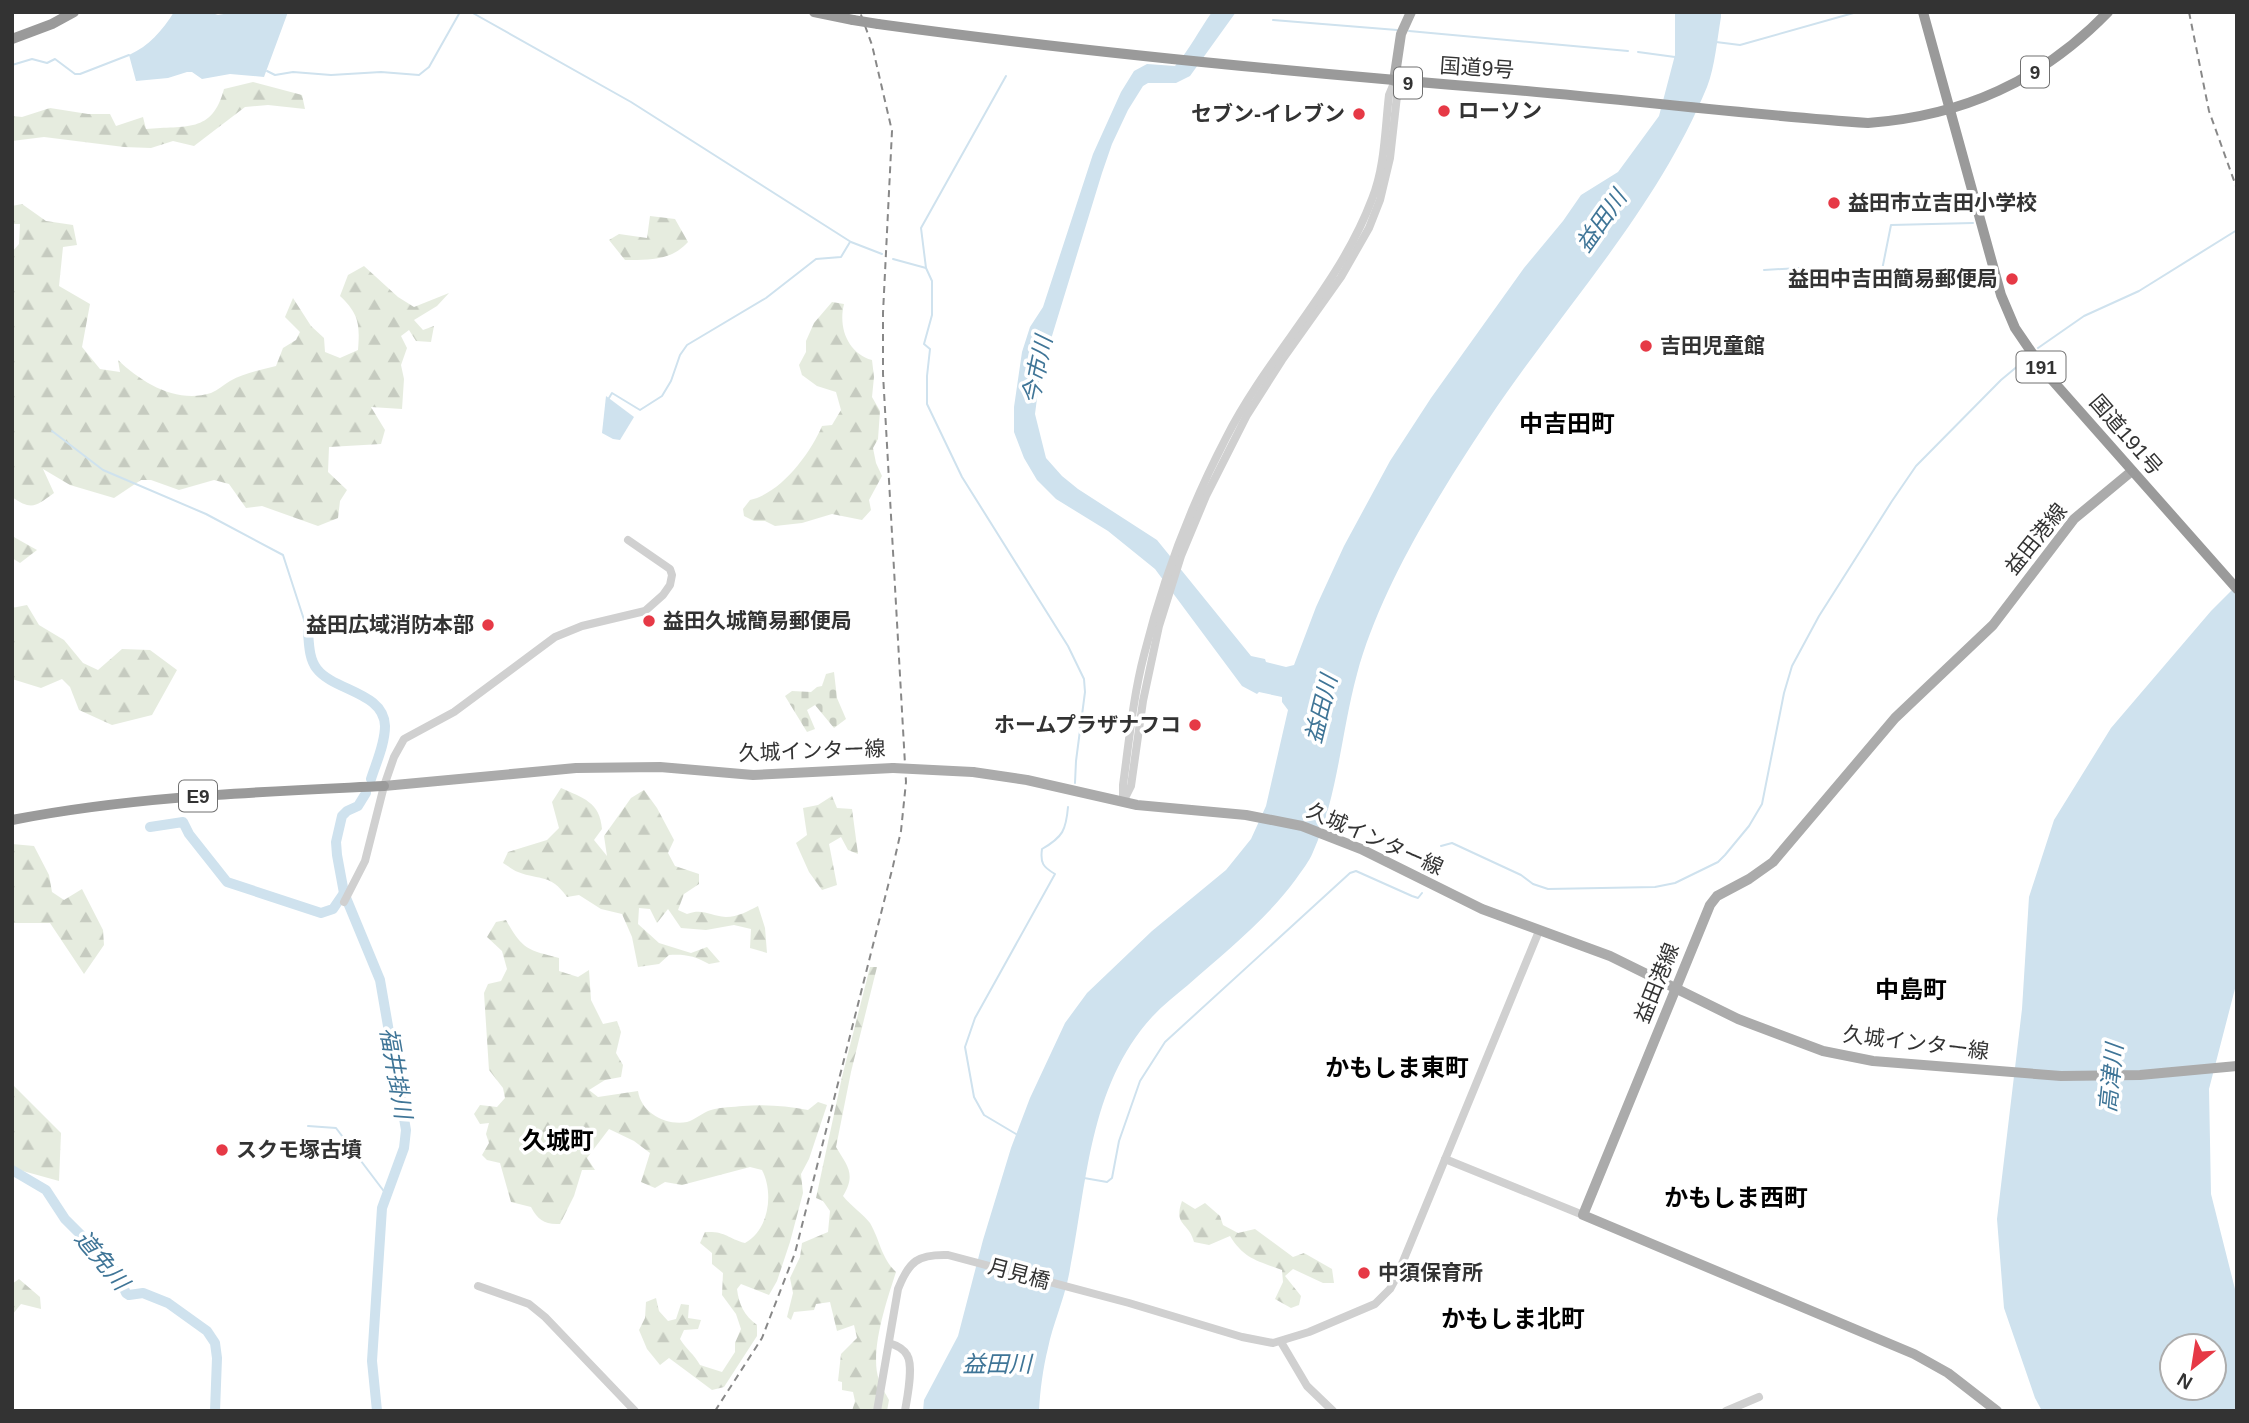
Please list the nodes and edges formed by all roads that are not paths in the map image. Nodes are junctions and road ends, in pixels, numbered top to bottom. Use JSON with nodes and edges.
{"nodes":[{"id":1,"x":74,"y":12,"type":"edge"},
{"id":2,"x":814,"y":12,"type":"edge"},
{"id":3,"x":1411,"y":12,"type":"edge"},
{"id":4,"x":1923,"y":12,"type":"edge"},
{"id":5,"x":2108,"y":12,"type":"edge"},
{"id":6,"x":12,"y":39,"type":"edge"},
{"id":7,"x":1394,"y":81,"type":"junction"},
{"id":8,"x":1949,"y":110,"type":"junction"},
{"id":9,"x":2132,"y":471,"type":"junction"},
{"id":10,"x":628,"y":540,"type":"dead end"},
{"id":11,"x":2237,"y":589,"type":"edge"},
{"id":12,"x":384,"y":786,"type":"junction"},
{"id":13,"x":1123,"y":802,"type":"junction"},
{"id":14,"x":12,"y":820,"type":"edge"},
{"id":15,"x":344,"y":902,"type":"dead end"},
{"id":16,"x":1539,"y":931,"type":"junction"},
{"id":17,"x":1677,"y":987,"type":"junction"},
{"id":18,"x":2237,"y":1066,"type":"edge"},
{"id":19,"x":1446,"y":1159,"type":"junction"},
{"id":20,"x":1583,"y":1215,"type":"junction"},
{"id":21,"x":478,"y":1286,"type":"dead end"},
{"id":22,"x":1281,"y":1342,"type":"junction"},
{"id":23,"x":889,"y":1343,"type":"junction"},
{"id":24,"x":1759,"y":1397,"type":"dead end"},
{"id":25,"x":635,"y":1411,"type":"edge"},
{"id":26,"x":877,"y":1411,"type":"edge"},
{"id":27,"x":905,"y":1411,"type":"edge"},
{"id":28,"x":1334,"y":1411,"type":"edge"},
{"id":29,"x":1726,"y":1411,"type":"edge"},
{"id":30,"x":1997,"y":1411,"type":"edge"}],
"edges":[{"from":1,"to":6,"type":"highway"},
{"from":2,"to":7,"type":"highway","name":"国道9号","number":"9","bridge":true},
{"from":3,"to":7,"type":"main road"},
{"from":4,"to":8,"type":"highway","name":"国道191号","number":"191"},
{"from":5,"to":8,"type":"highway","name":"国道9号","number":"9"},
{"from":7,"to":8,"type":"highway","name":"国道9号","number":"9"},
{"from":7,"to":13,"type":"street"},
{"from":8,"to":9,"type":"highway","name":"国道191号","number":"191"},
{"from":9,"to":11,"type":"highway","name":"国道191号","number":"191"},
{"from":9,"to":17,"type":"main road","name":"益田港線"},
{"from":10,"to":12,"type":"street"},
{"from":12,"to":13,"type":"main road","name":"久城インター線","bridge":true},
{"from":12,"to":14,"type":"highway","number":"E9"},
{"from":12,"to":15,"type":"street"},
{"from":13,"to":16,"type":"main road","name":"久城インター線"},
{"from":16,"to":17,"type":"main road","name":"久城インター線"},
{"from":16,"to":19,"type":"street"},
{"from":17,"to":18,"type":"main road","name":"久城インター線"},
{"from":17,"to":20,"type":"main road","name":"益田港線"},
{"from":19,"to":20,"type":"street"},
{"from":19,"to":22,"type":"street"},
{"from":20,"to":30,"type":"main road"},
{"from":21,"to":25,"type":"street"},
{"from":22,"to":23,"type":"street","name":"月見橋"},
{"from":22,"to":28,"type":"street"},
{"from":23,"to":26,"type":"street","name":"月見橋"},
{"from":23,"to":27,"type":"street"},
{"from":24,"to":29,"type":"street"}]}
